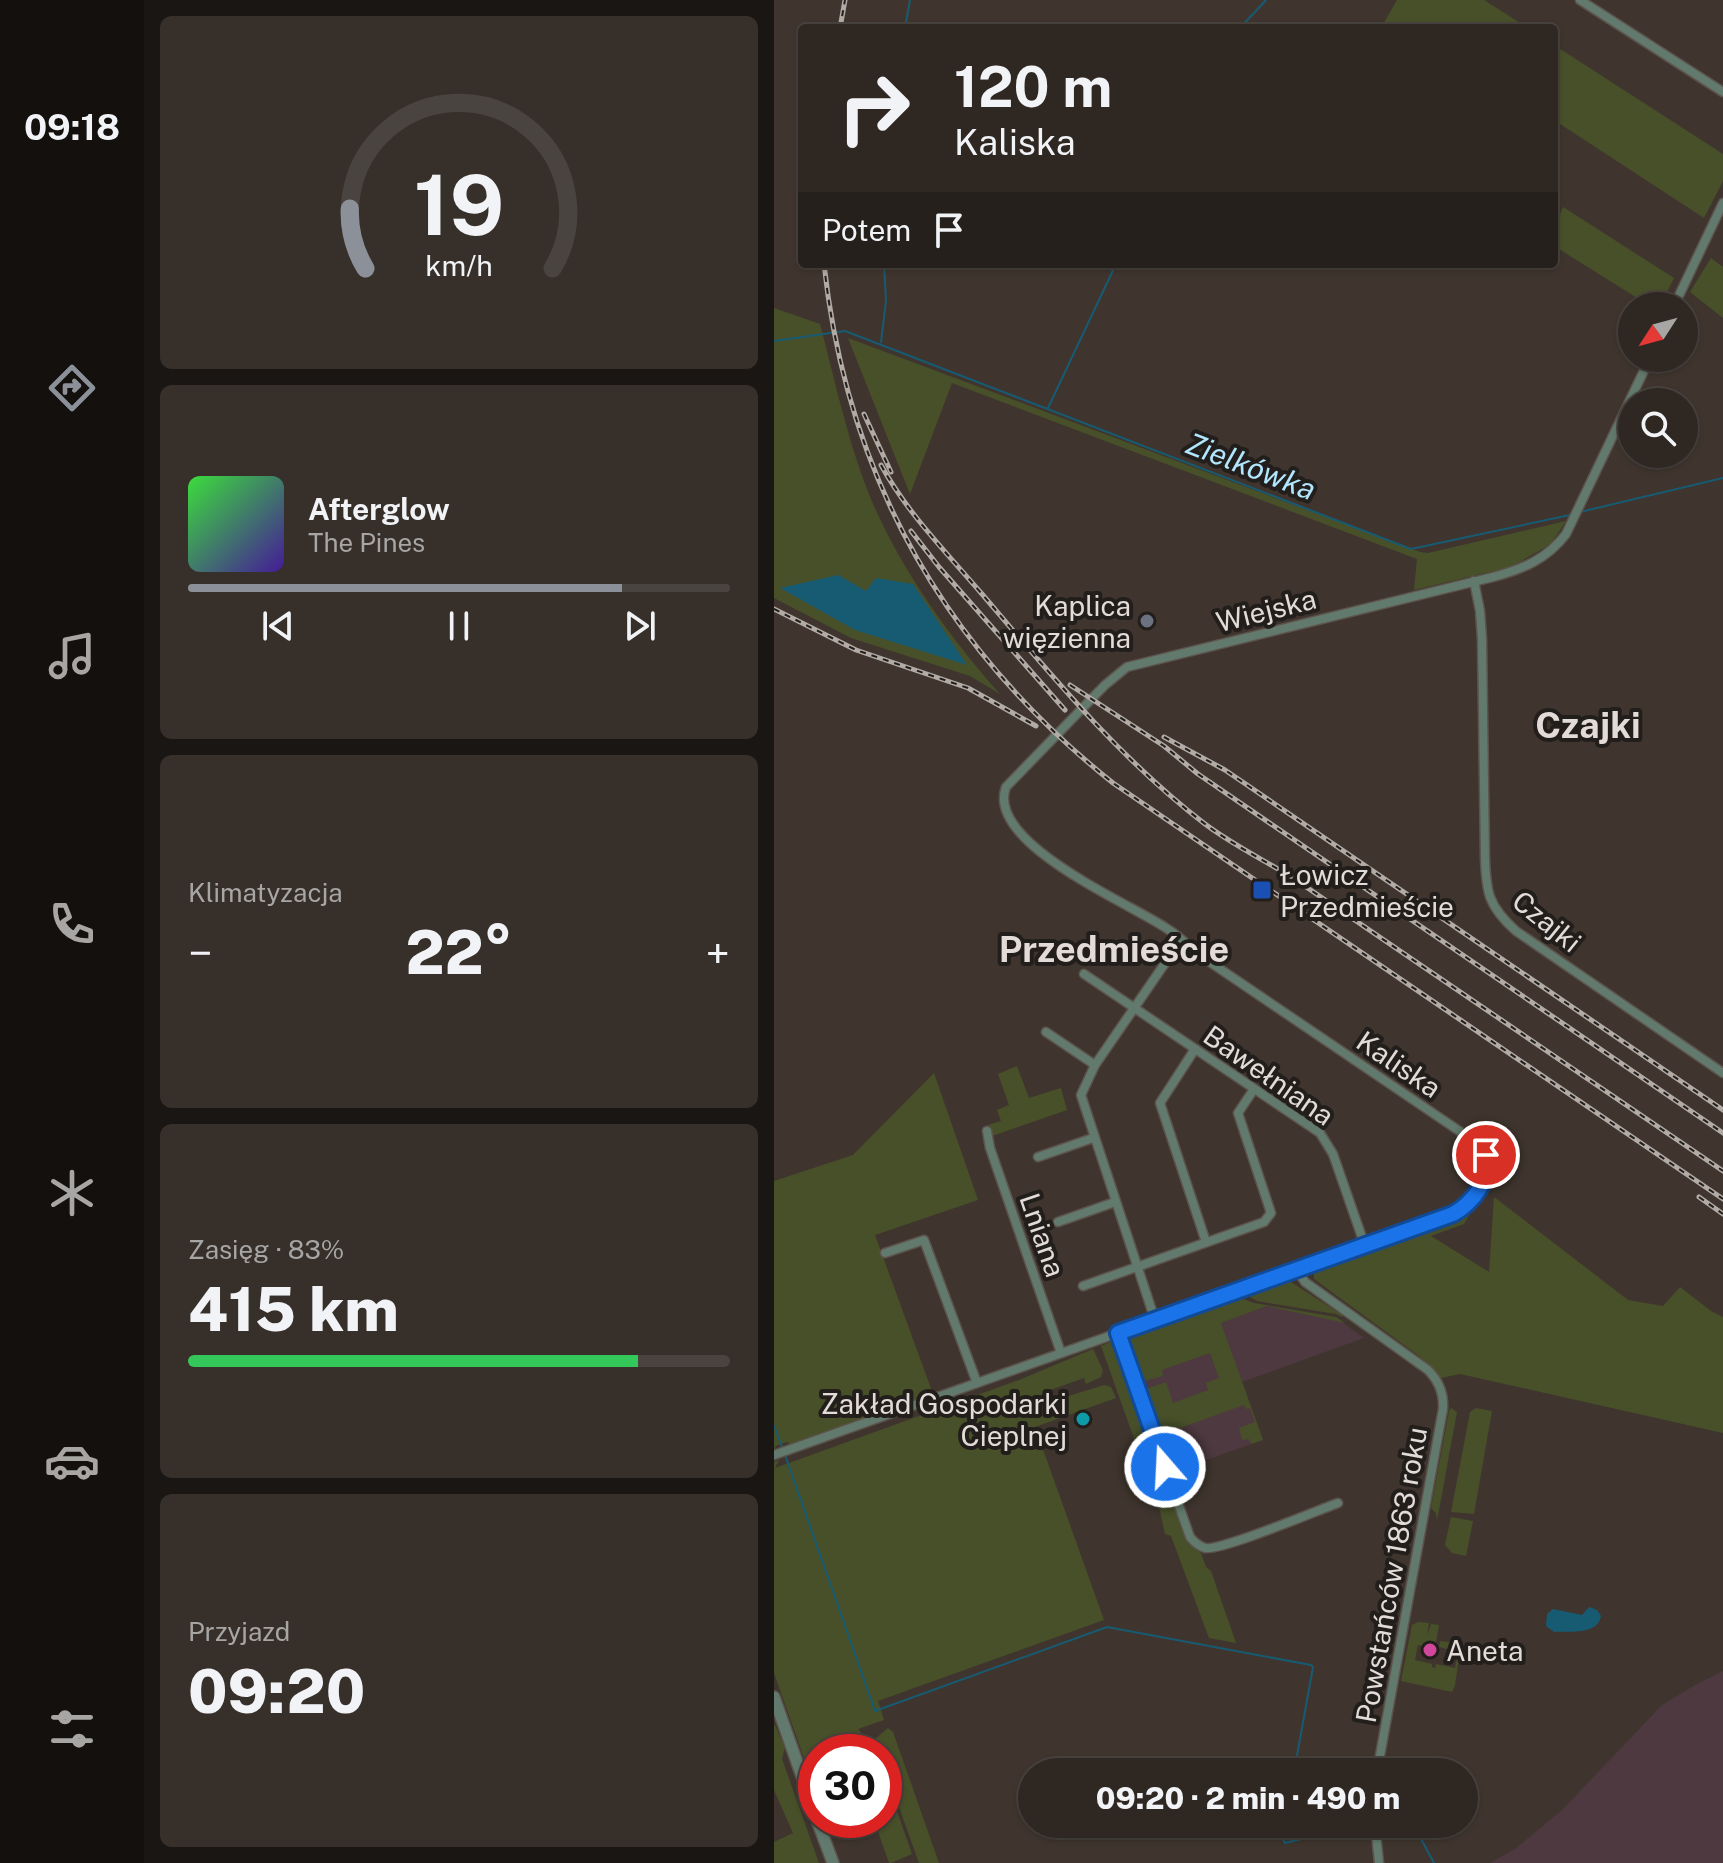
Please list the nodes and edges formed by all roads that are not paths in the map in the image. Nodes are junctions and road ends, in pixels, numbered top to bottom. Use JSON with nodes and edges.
{"nodes":[{"id":1,"x":1580,"y":0,"type":"edge"},
{"id":2,"x":1723,"y":92,"type":"edge"},
{"id":3,"x":1723,"y":203,"type":"edge"},
{"id":4,"x":1681,"y":292,"type":"edge"},
{"id":5,"x":1643,"y":372,"type":"edge"},
{"id":6,"x":1474,"y":581,"type":"junction"},
{"id":7,"x":1003,"y":797,"type":"joint"},
{"id":8,"x":1181,"y":940,"type":"junction"},
{"id":9,"x":1084,"y":974,"type":"dead end"},
{"id":10,"x":1134,"y":1008,"type":"junction"},
{"id":11,"x":1046,"y":1032,"type":"dead end"},
{"id":12,"x":1195,"y":1049,"type":"junction"},
{"id":13,"x":1095,"y":1065,"type":"junction"},
{"id":14,"x":1723,"y":1073,"type":"edge"},
{"id":15,"x":1254,"y":1089,"type":"junction"},
{"id":16,"x":987,"y":1131,"type":"dead end"},
{"id":17,"x":1093,"y":1138,"type":"junction"},
{"id":18,"x":1038,"y":1157,"type":"dead end"},
{"id":19,"x":1115,"y":1202,"type":"junction"},
{"id":20,"x":1058,"y":1222,"type":"dead end"},
{"id":21,"x":1206,"y":1242,"type":"junction"},
{"id":22,"x":1365,"y":1246,"type":"junction"},
{"id":23,"x":885,"y":1253,"type":"dead end"},
{"id":24,"x":1137,"y":1267,"type":"junction"},
{"id":25,"x":1297,"y":1270,"type":"junction"},
{"id":26,"x":1083,"y":1286,"type":"dead end"},
{"id":27,"x":1155,"y":1320,"type":"junction"},
{"id":28,"x":1118,"y":1333,"type":"junction"},
{"id":29,"x":1061,"y":1353,"type":"junction"},
{"id":30,"x":977,"y":1383,"type":"junction"},
{"id":31,"x":775,"y":1454,"type":"edge"},
{"id":32,"x":1338,"y":1503,"type":"dead end"},
{"id":33,"x":774,"y":1697,"type":"edge"},
{"id":34,"x":1380,"y":1758,"type":"edge"},
{"id":35,"x":798,"y":1765,"type":"edge"},
{"id":36,"x":824,"y":1838,"type":"edge"},
{"id":37,"x":1376,"y":1838,"type":"edge"},
{"id":38,"x":833,"y":1863,"type":"edge"},
{"id":39,"x":1379,"y":1863,"type":"edge"}],
"edges":[{"from":1,"to":2,"type":"street"},
{"from":3,"to":4,"type":"street"},
{"from":5,"to":6,"type":"street","name":"Wiejska"},
{"from":6,"to":7,"type":"street","name":"Wiejska"},
{"from":6,"to":14,"type":"street","name":"Czajki"},
{"from":7,"to":8,"type":"street","name":"Kaliska"},
{"from":8,"to":10,"type":"street"},
{"from":8,"to":22,"type":"street","name":"Kaliska"},
{"from":9,"to":10,"type":"street","name":"Bawełniana"},
{"from":10,"to":12,"type":"street","name":"Bawełniana"},
{"from":10,"to":13,"type":"street"},
{"from":11,"to":13,"type":"street"},
{"from":12,"to":15,"type":"street","name":"Bawełniana"},
{"from":12,"to":21,"type":"street"},
{"from":13,"to":17,"type":"street"},
{"from":15,"to":21,"type":"street"},
{"from":15,"to":22,"type":"street","name":"Bawełniana"},
{"from":16,"to":29,"type":"street","name":"Lniana"},
{"from":17,"to":18,"type":"street"},
{"from":17,"to":19,"type":"street"},
{"from":19,"to":20,"type":"street"},
{"from":19,"to":24,"type":"street"},
{"from":21,"to":24,"type":"street"},
{"from":22,"to":25,"type":"street","name":"Kaliska"},
{"from":23,"to":30,"type":"street"},
{"from":24,"to":26,"type":"street"},
{"from":24,"to":27,"type":"street"},
{"from":25,"to":27,"type":"street","name":"Kaliska"},
{"from":25,"to":34,"type":"street","name":"Powstańców 1863 roku"},
{"from":27,"to":28,"type":"street","name":"Kaliska"},
{"from":28,"to":29,"type":"street","name":"Kaliska"},
{"from":28,"to":32,"type":"street"},
{"from":29,"to":30,"type":"street","name":"Kaliska"},
{"from":30,"to":31,"type":"street","name":"Kaliska"},
{"from":33,"to":35,"type":"street"},
{"from":36,"to":38,"type":"street"},
{"from":37,"to":39,"type":"street"}]}
